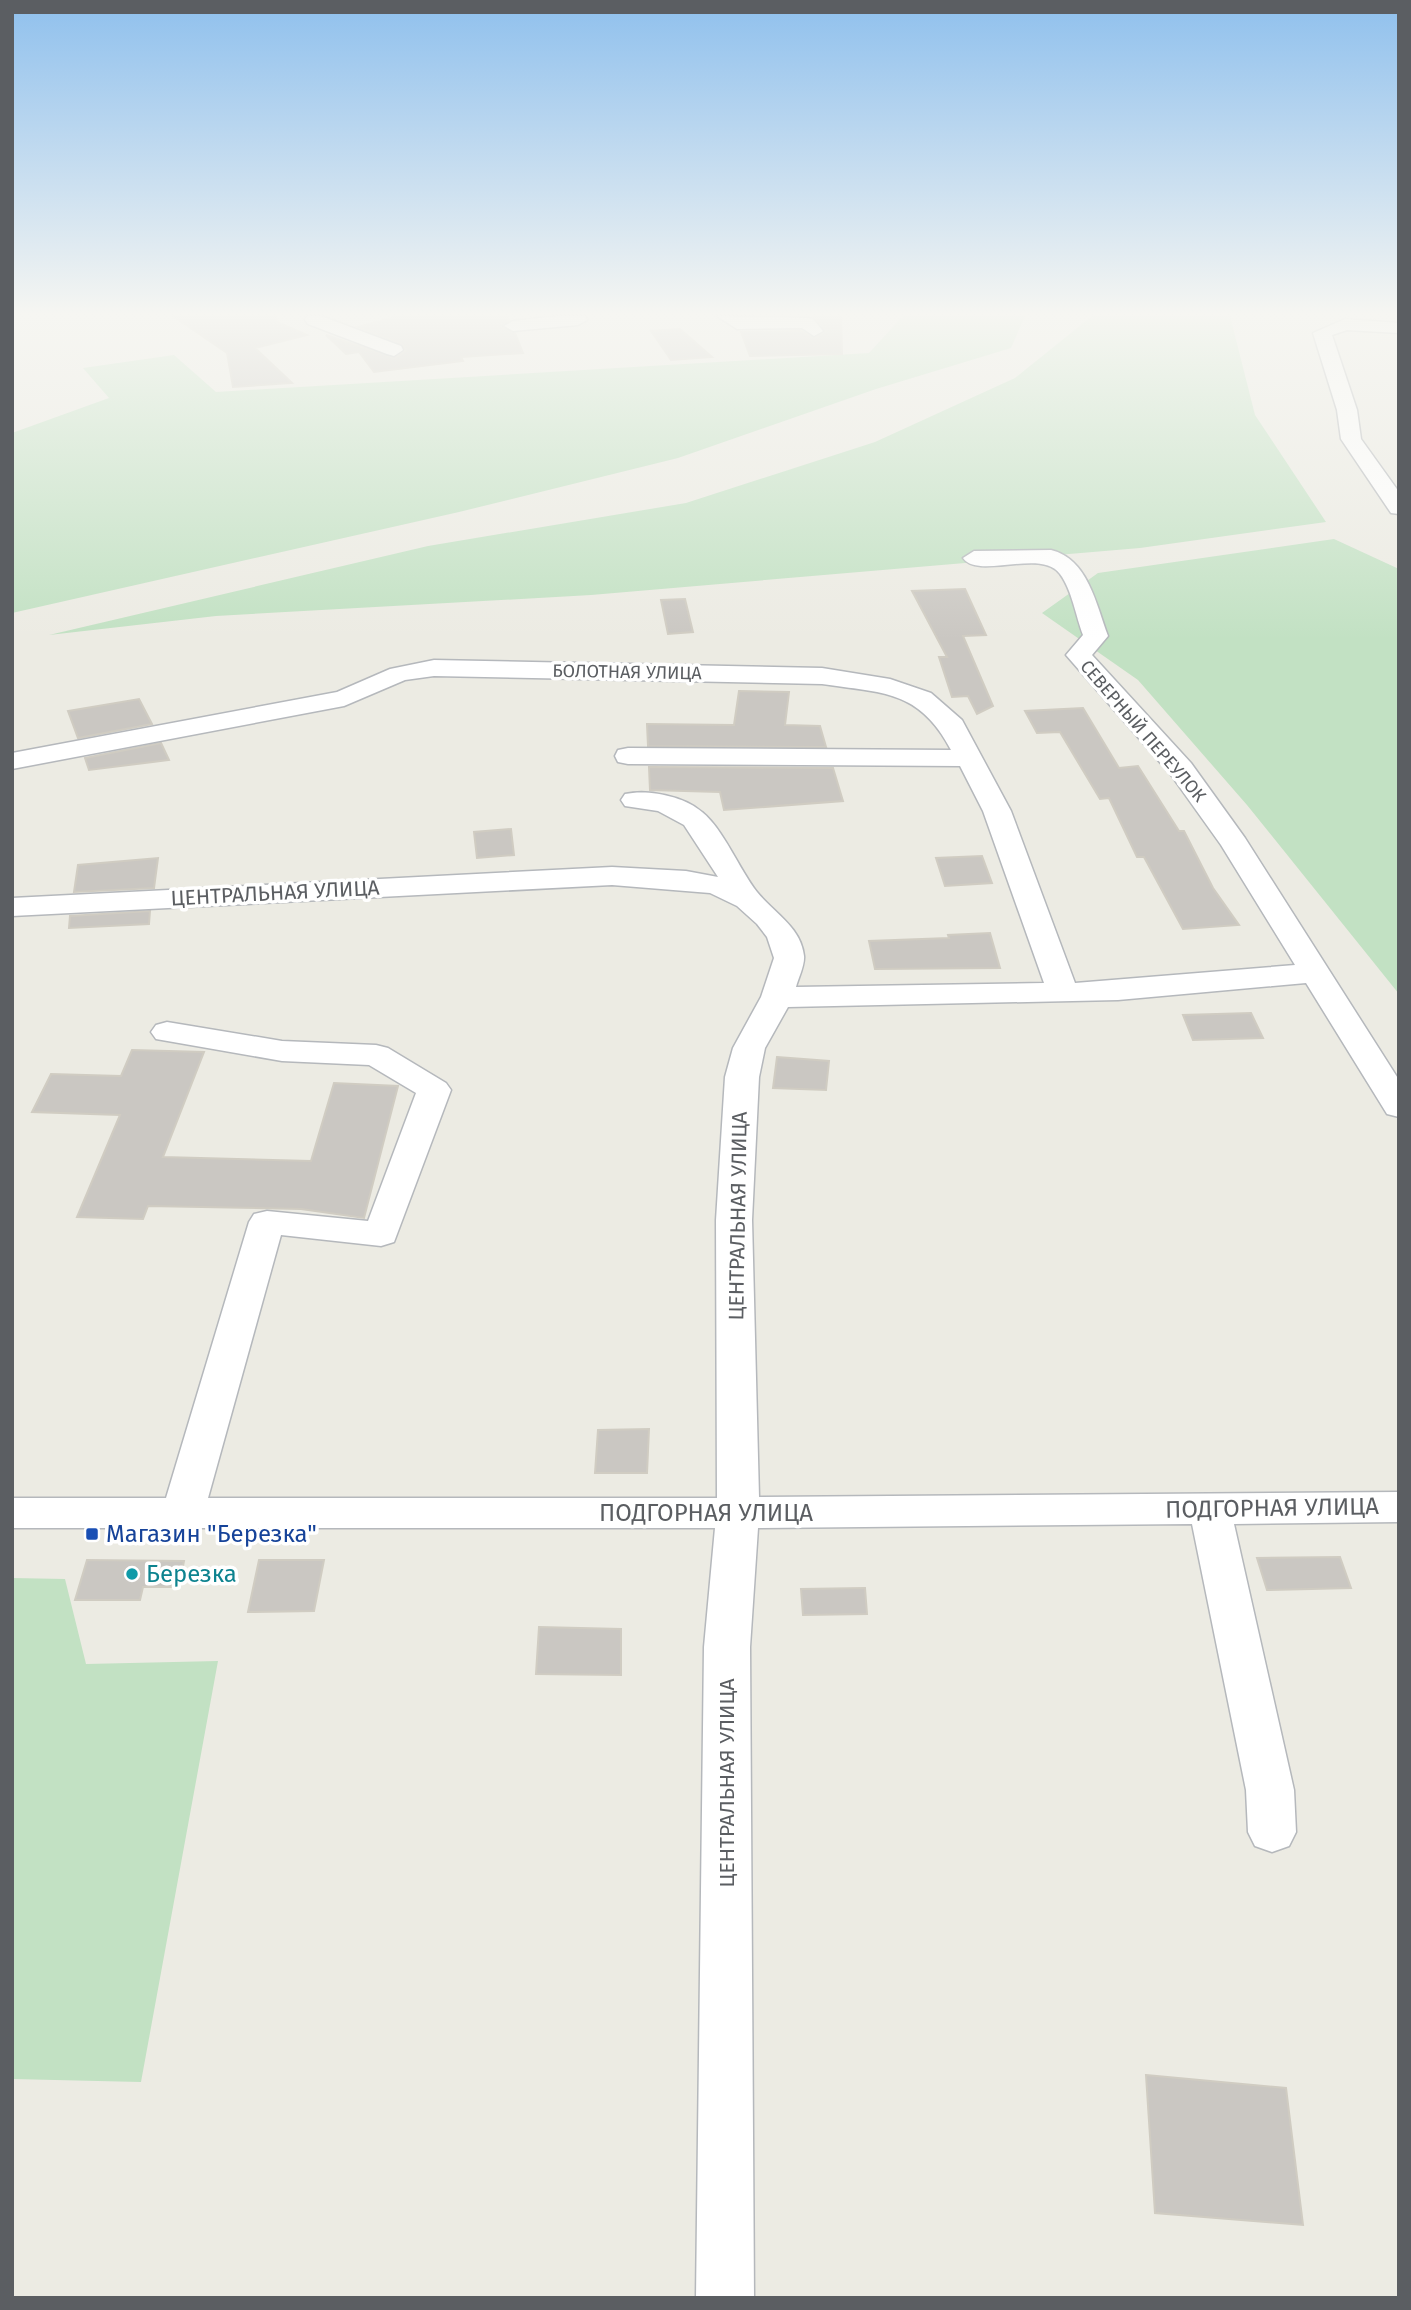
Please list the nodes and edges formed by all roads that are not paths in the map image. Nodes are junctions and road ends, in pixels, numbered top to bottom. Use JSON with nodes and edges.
{"nodes":[{"id":1,"x":1348,"y":424,"type":"edge"},
{"id":2,"x":1399,"y":508,"type":"edge"},
{"id":3,"x":974,"y":558,"type":"dead end"},
{"id":4,"x":628,"y":756,"type":"dead end"},
{"id":5,"x":969,"y":758,"type":"junction"},
{"id":6,"x":12,"y":761,"type":"edge"},
{"id":7,"x":635,"y":800,"type":"dead end"},
{"id":8,"x":748,"y":900,"type":"junction"},
{"id":9,"x":12,"y":907,"type":"edge"},
{"id":10,"x":1316,"y":973,"type":"junction"},
{"id":11,"x":1062,"y":990,"type":"junction"},
{"id":12,"x":777,"y":997,"type":"junction"},
{"id":13,"x":167,"y":1032,"type":"dead end"},
{"id":14,"x":1399,"y":1107,"type":"edge"},
{"id":15,"x":1399,"y":1507,"type":"edge"},
{"id":16,"x":1210,"y":1509,"type":"junction"},
{"id":17,"x":183,"y":1511,"type":"junction"},
{"id":18,"x":12,"y":1514,"type":"edge"},
{"id":19,"x":738,"y":1514,"type":"junction"},
{"id":20,"x":1272,"y":1832,"type":"dead end"},
{"id":21,"x":725,"y":2298,"type":"edge"}],
"edges":[{"from":1,"to":2,"type":"street"},
{"from":3,"to":10,"type":"street","name":"СЕВЕРНЫЙ ПЕРЕУЛОК"},
{"from":4,"to":5,"type":"street"},
{"from":5,"to":6,"type":"street","name":"БОЛОТНАЯ УЛИЦА"},
{"from":5,"to":11,"type":"street","name":"БОЛОТНАЯ УЛИЦА"},
{"from":7,"to":8,"type":"street"},
{"from":8,"to":9,"type":"street","name":"ЦЕНТРАЛЬНАЯ УЛИЦА"},
{"from":8,"to":12,"type":"street","name":"ЦЕНТРАЛЬНАЯ УЛИЦА"},
{"from":10,"to":11,"type":"street"},
{"from":10,"to":14,"type":"street"},
{"from":11,"to":12,"type":"street"},
{"from":12,"to":19,"type":"street","name":"ЦЕНТРАЛЬНАЯ УЛИЦА"},
{"from":13,"to":17,"type":"street"},
{"from":15,"to":16,"type":"street","name":"ПОДГОРНАЯ УЛИЦА"},
{"from":16,"to":19,"type":"street","name":"ПОДГОРНАЯ УЛИЦА"},
{"from":16,"to":20,"type":"street"},
{"from":17,"to":18,"type":"street","name":"ПОДГОРНАЯ УЛИЦА"},
{"from":17,"to":19,"type":"street","name":"ПОДГОРНАЯ УЛИЦА"},
{"from":19,"to":21,"type":"street","name":"ЦЕНТРАЛЬНАЯ УЛИЦА"}]}
